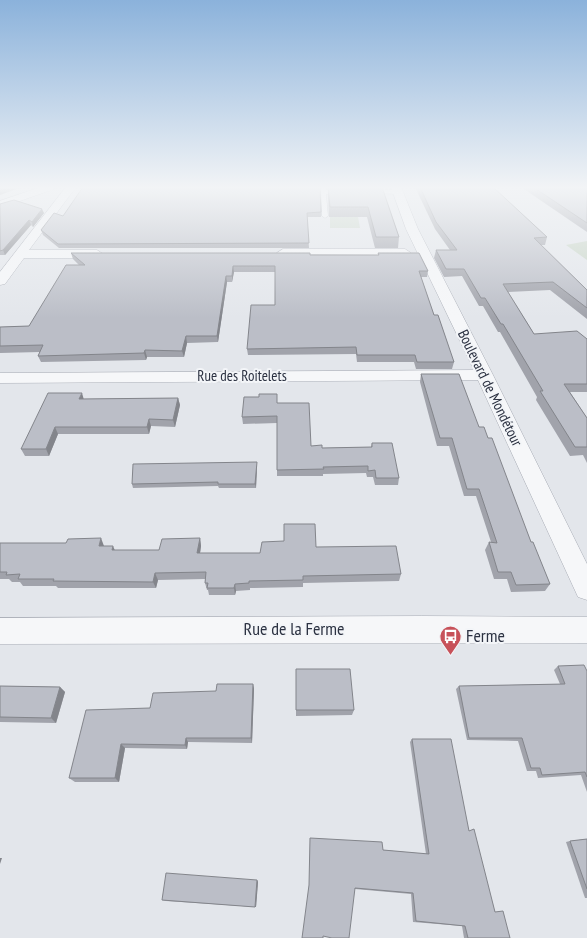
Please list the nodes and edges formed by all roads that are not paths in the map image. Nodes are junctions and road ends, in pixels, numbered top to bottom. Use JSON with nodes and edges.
{"nodes":[{"id":1,"x":38,"y":231,"type":"edge"},
{"id":2,"x":413,"y":231,"type":"edge"},
{"id":3,"x":272,"y":253,"type":"edge"},
{"id":4,"x":424,"y":253,"type":"junction"},
{"id":5,"x":21,"y":254,"type":"junction"},
{"id":6,"x":107,"y":254,"type":"edge"},
{"id":7,"x":0,"y":281,"type":"edge"},
{"id":8,"x":485,"y":375,"type":"junction"},
{"id":9,"x":0,"y":378,"type":"edge"},
{"id":10,"x":587,"y":589,"type":"edge"},
{"id":11,"x":587,"y":630,"type":"edge"},
{"id":12,"x":0,"y":631,"type":"edge"}],
"edges":[{"from":1,"to":5,"type":"street"},
{"from":2,"to":4,"type":"street","name":"Boulevard de Mondétour"},
{"from":3,"to":4,"type":"street"},
{"from":4,"to":8,"type":"street","name":"Boulevard de Mondétour"},
{"from":5,"to":6,"type":"street"},
{"from":5,"to":7,"type":"street"},
{"from":8,"to":9,"type":"street","name":"Rue des Roitelets"},
{"from":8,"to":10,"type":"street","name":"Boulevard de Mondétour"},
{"from":11,"to":12,"type":"street","name":"Rue de la Ferme"}]}
